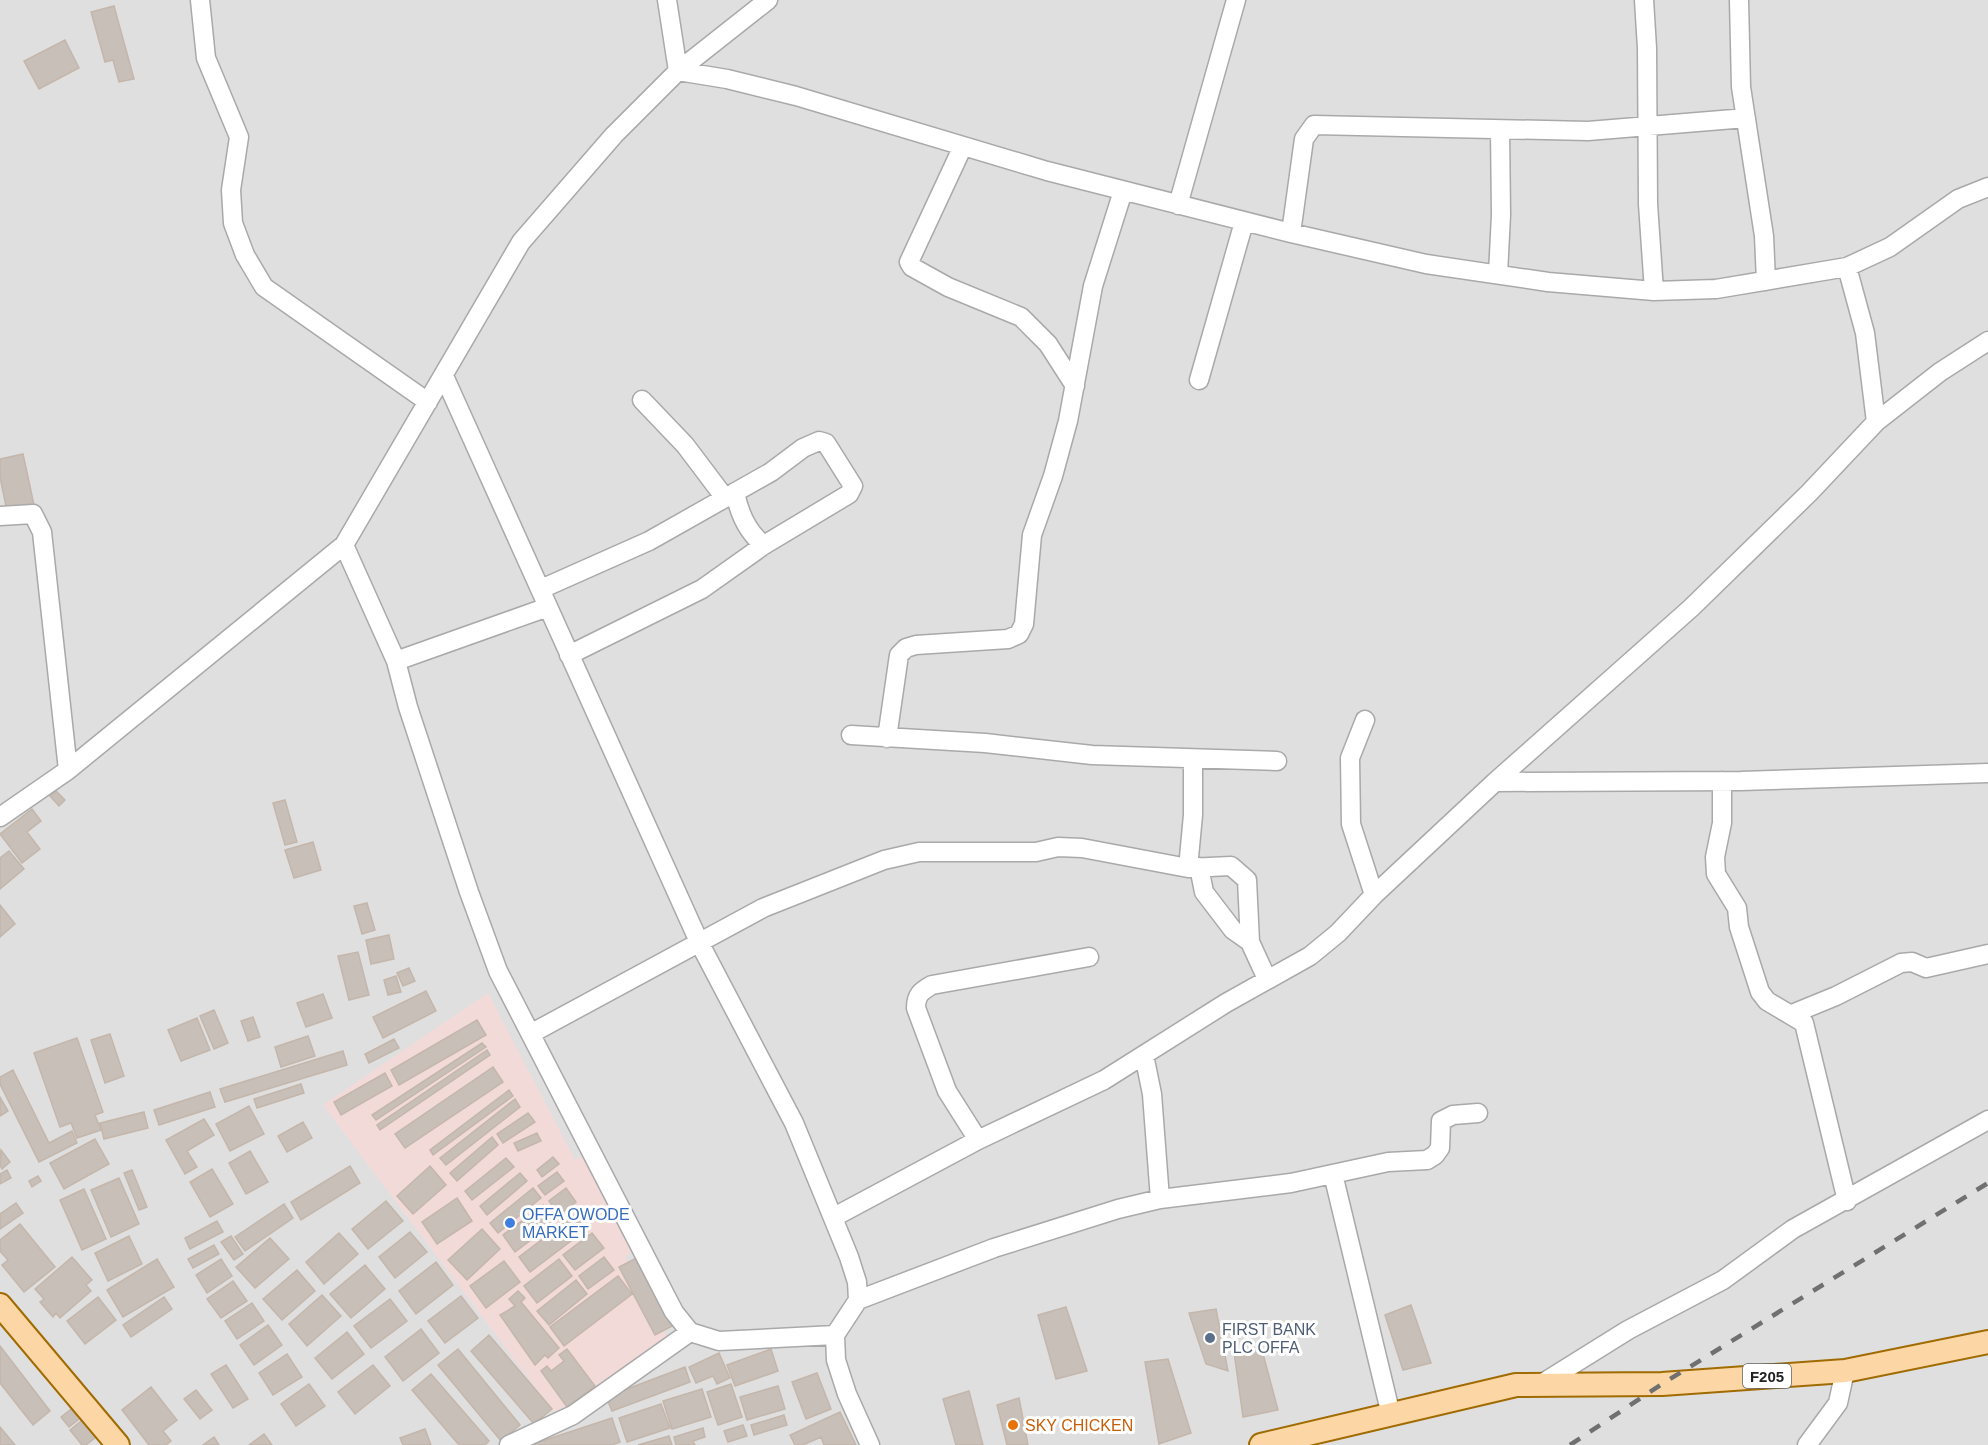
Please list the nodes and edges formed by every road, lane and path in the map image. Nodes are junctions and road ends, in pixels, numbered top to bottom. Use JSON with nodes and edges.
{"nodes":[{"id":1,"x":200,"y":0,"type":"edge"},
{"id":2,"x":667,"y":0,"type":"edge"},
{"id":3,"x":768,"y":0,"type":"edge"},
{"id":4,"x":1236,"y":0,"type":"edge"},
{"id":5,"x":1644,"y":0,"type":"edge"},
{"id":6,"x":1739,"y":0,"type":"edge"},
{"id":7,"x":678,"y":71,"type":"junction"},
{"id":8,"x":1746,"y":118,"type":"junction"},
{"id":9,"x":1649,"y":128,"type":"junction"},
{"id":10,"x":1500,"y":130,"type":"junction"},
{"id":11,"x":963,"y":146,"type":"junction"},
{"id":12,"x":1988,"y":187,"type":"edge"},
{"id":13,"x":1123,"y":191,"type":"junction"},
{"id":14,"x":1178,"y":205,"type":"junction"},
{"id":15,"x":1244,"y":222,"type":"junction"},
{"id":16,"x":1291,"y":233,"type":"junction"},
{"id":17,"x":1846,"y":267,"type":"junction"},
{"id":18,"x":1498,"y":274,"type":"junction"},
{"id":19,"x":1766,"y":281,"type":"junction"},
{"id":20,"x":1654,"y":291,"type":"junction"},
{"id":21,"x":1988,"y":341,"type":"edge"},
{"id":22,"x":444,"y":376,"type":"junction"},
{"id":23,"x":1199,"y":380,"type":"dead end"},
{"id":24,"x":1075,"y":386,"type":"junction"},
{"id":25,"x":642,"y":400,"type":"dead end"},
{"id":26,"x":428,"y":402,"type":"junction"},
{"id":27,"x":1876,"y":422,"type":"junction"},
{"id":28,"x":730,"y":495,"type":"junction"},
{"id":29,"x":0,"y":516,"type":"edge"},
{"id":30,"x":344,"y":545,"type":"junction"},
{"id":31,"x":764,"y":545,"type":"junction"},
{"id":32,"x":541,"y":589,"type":"junction"},
{"id":33,"x":548,"y":607,"type":"junction"},
{"id":34,"x":569,"y":655,"type":"junction"},
{"id":35,"x":396,"y":661,"type":"junction"},
{"id":36,"x":1365,"y":720,"type":"dead end"},
{"id":37,"x":851,"y":735,"type":"dead end"},
{"id":38,"x":887,"y":738,"type":"junction"},
{"id":39,"x":1193,"y":759,"type":"junction"},
{"id":40,"x":1276,"y":760,"type":"dead end"},
{"id":41,"x":68,"y":770,"type":"junction"},
{"id":42,"x":1988,"y":773,"type":"edge"},
{"id":43,"x":1722,"y":781,"type":"junction"},
{"id":44,"x":1495,"y":782,"type":"junction"},
{"id":45,"x":0,"y":817,"type":"edge"},
{"id":46,"x":1193,"y":868,"type":"junction"},
{"id":47,"x":1374,"y":895,"type":"junction"},
{"id":48,"x":1250,"y":942,"type":"junction"},
{"id":49,"x":700,"y":944,"type":"junction"},
{"id":50,"x":1988,"y":954,"type":"edge"},
{"id":51,"x":1089,"y":957,"type":"dead end"},
{"id":52,"x":1267,"y":979,"type":"junction"},
{"id":53,"x":1792,"y":1014,"type":"junction"},
{"id":54,"x":532,"y":1033,"type":"junction"},
{"id":55,"x":1144,"y":1055,"type":"junction"},
{"id":56,"x":1478,"y":1113,"type":"dead end"},
{"id":57,"x":1988,"y":1120,"type":"edge"},
{"id":58,"x":978,"y":1140,"type":"junction"},
{"id":59,"x":1333,"y":1174,"type":"junction"},
{"id":60,"x":1160,"y":1199,"type":"junction"},
{"id":61,"x":1847,"y":1201,"type":"junction"},
{"id":62,"x":834,"y":1217,"type":"junction"},
{"id":63,"x":858,"y":1300,"type":"junction"},
{"id":64,"x":0,"y":1305,"type":"edge"},
{"id":65,"x":690,"y":1332,"type":"junction"},
{"id":66,"x":835,"y":1335,"type":"junction"},
{"id":67,"x":1988,"y":1342,"type":"edge"},
{"id":68,"x":1845,"y":1371,"type":"junction"},
{"id":69,"x":1543,"y":1383,"type":"junction"},
{"id":70,"x":1391,"y":1414,"type":"junction"},
{"id":71,"x":118,"y":1445,"type":"edge"},
{"id":72,"x":509,"y":1445,"type":"edge"},
{"id":73,"x":870,"y":1445,"type":"edge"},
{"id":74,"x":1261,"y":1445,"type":"edge"},
{"id":75,"x":1808,"y":1445,"type":"edge"}],
"edges":[{"from":1,"to":26,"type":"street"},
{"from":2,"to":7,"type":"street"},
{"from":3,"to":7,"type":"street"},
{"from":4,"to":14,"type":"street"},
{"from":5,"to":9,"type":"street"},
{"from":6,"to":8,"type":"street"},
{"from":7,"to":11,"type":"street"},
{"from":7,"to":22,"type":"street"},
{"from":8,"to":9,"type":"street"},
{"from":8,"to":19,"type":"street"},
{"from":9,"to":10,"type":"street"},
{"from":9,"to":20,"type":"street"},
{"from":10,"to":16,"type":"street"},
{"from":10,"to":18,"type":"street"},
{"from":11,"to":13,"type":"street"},
{"from":11,"to":24,"type":"street"},
{"from":12,"to":17,"type":"street"},
{"from":13,"to":14,"type":"street"},
{"from":13,"to":24,"type":"street"},
{"from":14,"to":15,"type":"street"},
{"from":15,"to":16,"type":"street"},
{"from":15,"to":23,"type":"street"},
{"from":16,"to":18,"type":"street"},
{"from":17,"to":19,"type":"street"},
{"from":17,"to":27,"type":"street"},
{"from":18,"to":20,"type":"street"},
{"from":19,"to":20,"type":"street"},
{"from":21,"to":27,"type":"street"},
{"from":22,"to":26,"type":"street"},
{"from":22,"to":32,"type":"street"},
{"from":24,"to":38,"type":"street"},
{"from":25,"to":28,"type":"street"},
{"from":26,"to":30,"type":"street"},
{"from":27,"to":44,"type":"street"},
{"from":28,"to":31,"type":"street"},
{"from":28,"to":31,"type":"street"},
{"from":28,"to":32,"type":"street"},
{"from":29,"to":41,"type":"street"},
{"from":30,"to":35,"type":"street"},
{"from":30,"to":41,"type":"street"},
{"from":31,"to":34,"type":"street"},
{"from":32,"to":33,"type":"street"},
{"from":33,"to":34,"type":"street"},
{"from":33,"to":35,"type":"street"},
{"from":34,"to":49,"type":"street"},
{"from":35,"to":54,"type":"street"},
{"from":36,"to":47,"type":"street"},
{"from":37,"to":38,"type":"street"},
{"from":38,"to":39,"type":"street"},
{"from":39,"to":40,"type":"street"},
{"from":39,"to":46,"type":"street"},
{"from":41,"to":45,"type":"street"},
{"from":42,"to":43,"type":"street"},
{"from":43,"to":44,"type":"street"},
{"from":43,"to":53,"type":"street"},
{"from":44,"to":47,"type":"street"},
{"from":46,"to":48,"type":"street"},
{"from":46,"to":48,"type":"street"},
{"from":46,"to":49,"type":"street"},
{"from":47,"to":52,"type":"street"},
{"from":48,"to":52,"type":"street"},
{"from":49,"to":54,"type":"street"},
{"from":49,"to":62,"type":"street"},
{"from":50,"to":53,"type":"street"},
{"from":51,"to":58,"type":"street"},
{"from":52,"to":55,"type":"street"},
{"from":53,"to":61,"type":"street"},
{"from":54,"to":65,"type":"street"},
{"from":55,"to":58,"type":"street"},
{"from":55,"to":60,"type":"street"},
{"from":56,"to":59,"type":"street"},
{"from":57,"to":61,"type":"street"},
{"from":58,"to":62,"type":"street"},
{"from":59,"to":60,"type":"street"},
{"from":59,"to":70,"type":"street"},
{"from":60,"to":63,"type":"street"},
{"from":61,"to":69,"type":"street"},
{"from":62,"to":63,"type":"street"},
{"from":63,"to":66,"type":"street"},
{"from":64,"to":71,"type":"main road"},
{"from":65,"to":66,"type":"street"},
{"from":65,"to":72,"type":"street"},
{"from":66,"to":73,"type":"street"},
{"from":67,"to":68,"type":"main road","number":"F205"},
{"from":68,"to":69,"type":"main road","number":"F205"},
{"from":68,"to":75,"type":"street"},
{"from":69,"to":70,"type":"main road","number":"F205"},
{"from":70,"to":74,"type":"main road","number":"F205"}]}
